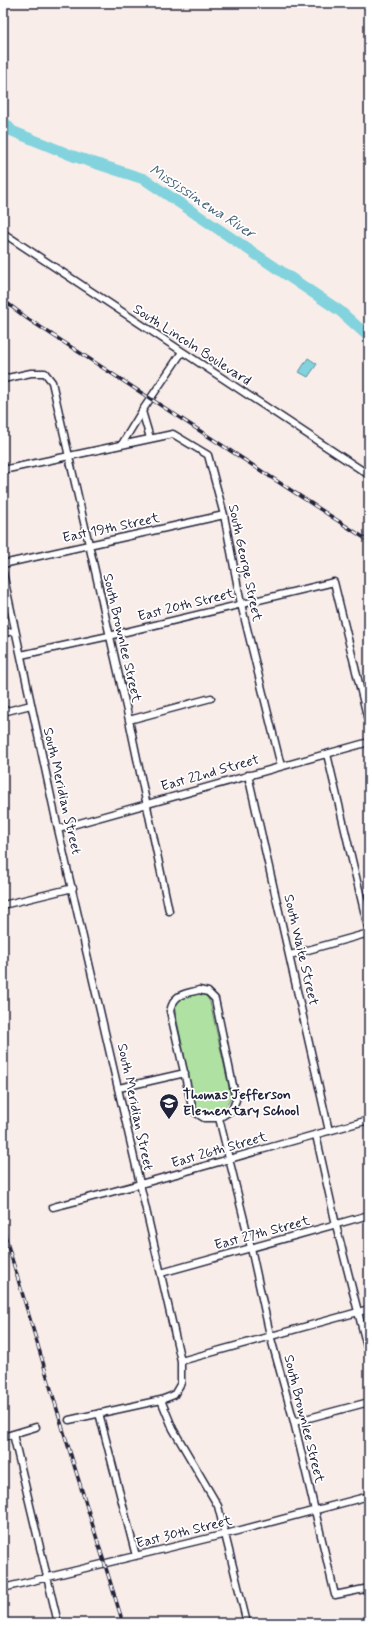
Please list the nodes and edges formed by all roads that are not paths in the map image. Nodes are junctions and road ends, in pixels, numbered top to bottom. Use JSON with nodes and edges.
{"nodes":[{"id":1,"x":3,"y":233,"type":"edge"},
{"id":2,"x":182,"y":352,"type":"junction"},
{"id":3,"x":3,"y":379,"type":"edge"},
{"id":4,"x":142,"y":411,"type":"junction"},
{"id":5,"x":150,"y":438,"type":"junction"},
{"id":6,"x":122,"y":444,"type":"junction"},
{"id":7,"x":69,"y":456,"type":"junction"},
{"id":8,"x":3,"y":470,"type":"edge"},
{"id":9,"x":369,"y":475,"type":"edge"},
{"id":10,"x":224,"y":516,"type":"junction"},
{"id":11,"x":89,"y":544,"type":"junction"},
{"id":12,"x":3,"y":564,"type":"edge"},
{"id":13,"x":3,"y":573,"type":"edge"},
{"id":14,"x":241,"y":604,"type":"junction"},
{"id":15,"x":15,"y":631,"type":"junction"},
{"id":16,"x":3,"y":633,"type":"edge"},
{"id":17,"x":109,"y":636,"type":"junction"},
{"id":18,"x":21,"y":656,"type":"junction"},
{"id":19,"x":211,"y":698,"type":"dead end"},
{"id":20,"x":31,"y":705,"type":"junction"},
{"id":21,"x":3,"y":712,"type":"edge"},
{"id":22,"x":129,"y":720,"type":"junction"},
{"id":23,"x":369,"y":724,"type":"edge"},
{"id":24,"x":369,"y":742,"type":"edge"},
{"id":25,"x":327,"y":754,"type":"junction"},
{"id":26,"x":281,"y":766,"type":"junction"},
{"id":27,"x":248,"y":775,"type":"junction"},
{"id":28,"x":146,"y":804,"type":"junction"},
{"id":29,"x":58,"y":829,"type":"junction"},
{"id":30,"x":72,"y":888,"type":"junction"},
{"id":31,"x":3,"y":905,"type":"edge"},
{"id":32,"x":169,"y":911,"type":"dead end"},
{"id":33,"x":369,"y":933,"type":"edge"},
{"id":34,"x":290,"y":955,"type":"junction"},
{"id":35,"x":185,"y":1072,"type":"junction"},
{"id":36,"x":119,"y":1088,"type":"junction"},
{"id":37,"x":218,"y":1118,"type":"junction"},
{"id":38,"x":369,"y":1120,"type":"edge"},
{"id":39,"x":329,"y":1131,"type":"junction"},
{"id":40,"x":316,"y":1135,"type":"junction"},
{"id":41,"x":228,"y":1158,"type":"junction"},
{"id":42,"x":140,"y":1185,"type":"junction"},
{"id":43,"x":53,"y":1207,"type":"dead end"},
{"id":44,"x":369,"y":1215,"type":"edge"},
{"id":45,"x":336,"y":1225,"type":"junction"},
{"id":46,"x":251,"y":1248,"type":"junction"},
{"id":47,"x":162,"y":1273,"type":"junction"},
{"id":48,"x":369,"y":1309,"type":"edge"},
{"id":49,"x":359,"y":1311,"type":"junction"},
{"id":50,"x":270,"y":1335,"type":"junction"},
{"id":51,"x":369,"y":1355,"type":"edge"},
{"id":52,"x":181,"y":1361,"type":"junction"},
{"id":53,"x":161,"y":1400,"type":"junction"},
{"id":54,"x":369,"y":1402,"type":"edge"},
{"id":55,"x":99,"y":1413,"type":"junction"},
{"id":56,"x":69,"y":1420,"type":"dead end"},
{"id":57,"x":294,"y":1422,"type":"junction"},
{"id":58,"x":36,"y":1427,"type":"dead end"},
{"id":59,"x":13,"y":1434,"type":"junction"},
{"id":60,"x":3,"y":1437,"type":"edge"},
{"id":61,"x":369,"y":1496,"type":"edge"},
{"id":62,"x":314,"y":1511,"type":"junction"},
{"id":63,"x":226,"y":1534,"type":"junction"},
{"id":64,"x":136,"y":1556,"type":"junction"},
{"id":65,"x":47,"y":1578,"type":"junction"},
{"id":66,"x":3,"y":1588,"type":"edge"},
{"id":67,"x":369,"y":1588,"type":"edge"},
{"id":68,"x":58,"y":1623,"type":"edge"},
{"id":69,"x":247,"y":1623,"type":"edge"}],
"edges":[{"from":1,"to":2,"type":"street","name":"South Lincoln Boulevard"},
{"from":2,"to":4,"type":"street"},
{"from":2,"to":9,"type":"street","name":"South Lincoln Boulevard"},
{"from":3,"to":7,"type":"street","name":"South Brownlee Street"},
{"from":4,"to":5,"type":"street"},
{"from":4,"to":6,"type":"street"},
{"from":5,"to":6,"type":"street","name":"South George Street"},
{"from":5,"to":10,"type":"street","name":"South George Street"},
{"from":6,"to":7,"type":"street","name":"South George Street"},
{"from":7,"to":8,"type":"street","name":"South George Street"},
{"from":7,"to":11,"type":"street","name":"South Brownlee Street"},
{"from":10,"to":11,"type":"street","name":"East 19th Street"},
{"from":10,"to":14,"type":"street","name":"South George Street"},
{"from":11,"to":12,"type":"street","name":"East 19th Street"},
{"from":11,"to":17,"type":"street","name":"South Brownlee Street"},
{"from":13,"to":15,"type":"street","name":"South Meridian Street"},
{"from":14,"to":17,"type":"street","name":"East 20th Street"},
{"from":14,"to":23,"type":"street","name":"East 20th Street"},
{"from":14,"to":26,"type":"street","name":"South George Street"},
{"from":15,"to":16,"type":"street"},
{"from":15,"to":18,"type":"street","name":"South Meridian Street"},
{"from":17,"to":18,"type":"street","name":"East 20th Street"},
{"from":17,"to":22,"type":"street","name":"South Brownlee Street"},
{"from":18,"to":20,"type":"street","name":"South Meridian Street"},
{"from":19,"to":22,"type":"street"},
{"from":20,"to":21,"type":"street"},
{"from":20,"to":29,"type":"street","name":"South Meridian Street"},
{"from":22,"to":28,"type":"street","name":"South Brownlee Street"},
{"from":24,"to":25,"type":"street","name":"East 22nd Street"},
{"from":25,"to":26,"type":"street","name":"East 22nd Street"},
{"from":25,"to":33,"type":"street"},
{"from":26,"to":27,"type":"street","name":"East 22nd Street"},
{"from":27,"to":28,"type":"street","name":"East 22nd Street"},
{"from":27,"to":34,"type":"street","name":"South Waite Street"},
{"from":28,"to":29,"type":"street","name":"East 22nd Street"},
{"from":28,"to":32,"type":"street","name":"South Brownlee Street"},
{"from":29,"to":30,"type":"street","name":"South Meridian Street"},
{"from":30,"to":31,"type":"street"},
{"from":30,"to":36,"type":"street","name":"South Meridian Street"},
{"from":33,"to":34,"type":"street"},
{"from":34,"to":39,"type":"street","name":"South Waite Street"},
{"from":35,"to":36,"type":"street"},
{"from":35,"to":37,"type":"street"},
{"from":35,"to":37,"type":"street"},
{"from":36,"to":42,"type":"street","name":"South Meridian Street"},
{"from":37,"to":41,"type":"street","name":"South Brownlee Street"},
{"from":38,"to":39,"type":"street","name":"East 26th Street"},
{"from":39,"to":40,"type":"street","name":"East 26th Street"},
{"from":40,"to":41,"type":"street","name":"East 26th Street"},
{"from":40,"to":45,"type":"street"},
{"from":41,"to":42,"type":"street","name":"East 26th Street"},
{"from":41,"to":46,"type":"street","name":"South Brownlee Street"},
{"from":42,"to":43,"type":"street","name":"East 26th Street"},
{"from":42,"to":47,"type":"street","name":"South Meridian Street"},
{"from":44,"to":45,"type":"street","name":"East 27th Street"},
{"from":45,"to":46,"type":"street","name":"East 27th Street"},
{"from":45,"to":49,"type":"street"},
{"from":46,"to":47,"type":"street","name":"East 27th Street"},
{"from":46,"to":50,"type":"street","name":"South Brownlee Street"},
{"from":47,"to":52,"type":"street","name":"South Meridian Street"},
{"from":48,"to":49,"type":"street"},
{"from":49,"to":50,"type":"street"},
{"from":49,"to":51,"type":"street"},
{"from":50,"to":52,"type":"street"},
{"from":50,"to":57,"type":"street","name":"South Brownlee Street"},
{"from":52,"to":53,"type":"street","name":"South Meridian Street"},
{"from":53,"to":55,"type":"street"},
{"from":53,"to":63,"type":"street"},
{"from":54,"to":57,"type":"street"},
{"from":55,"to":56,"type":"street"},
{"from":55,"to":64,"type":"street"},
{"from":57,"to":62,"type":"street","name":"South Brownlee Street"},
{"from":58,"to":59,"type":"street"},
{"from":59,"to":60,"type":"street"},
{"from":59,"to":65,"type":"street"},
{"from":61,"to":62,"type":"street","name":"East 30th Street"},
{"from":62,"to":63,"type":"street","name":"East 30th Street"},
{"from":62,"to":67,"type":"street","name":"South Brownlee Street"},
{"from":63,"to":64,"type":"street","name":"East 30th Street"},
{"from":63,"to":69,"type":"street"},
{"from":64,"to":65,"type":"street","name":"East 30th Street"},
{"from":65,"to":66,"type":"street","name":"East 30th Street"},
{"from":65,"to":68,"type":"street"}]}
